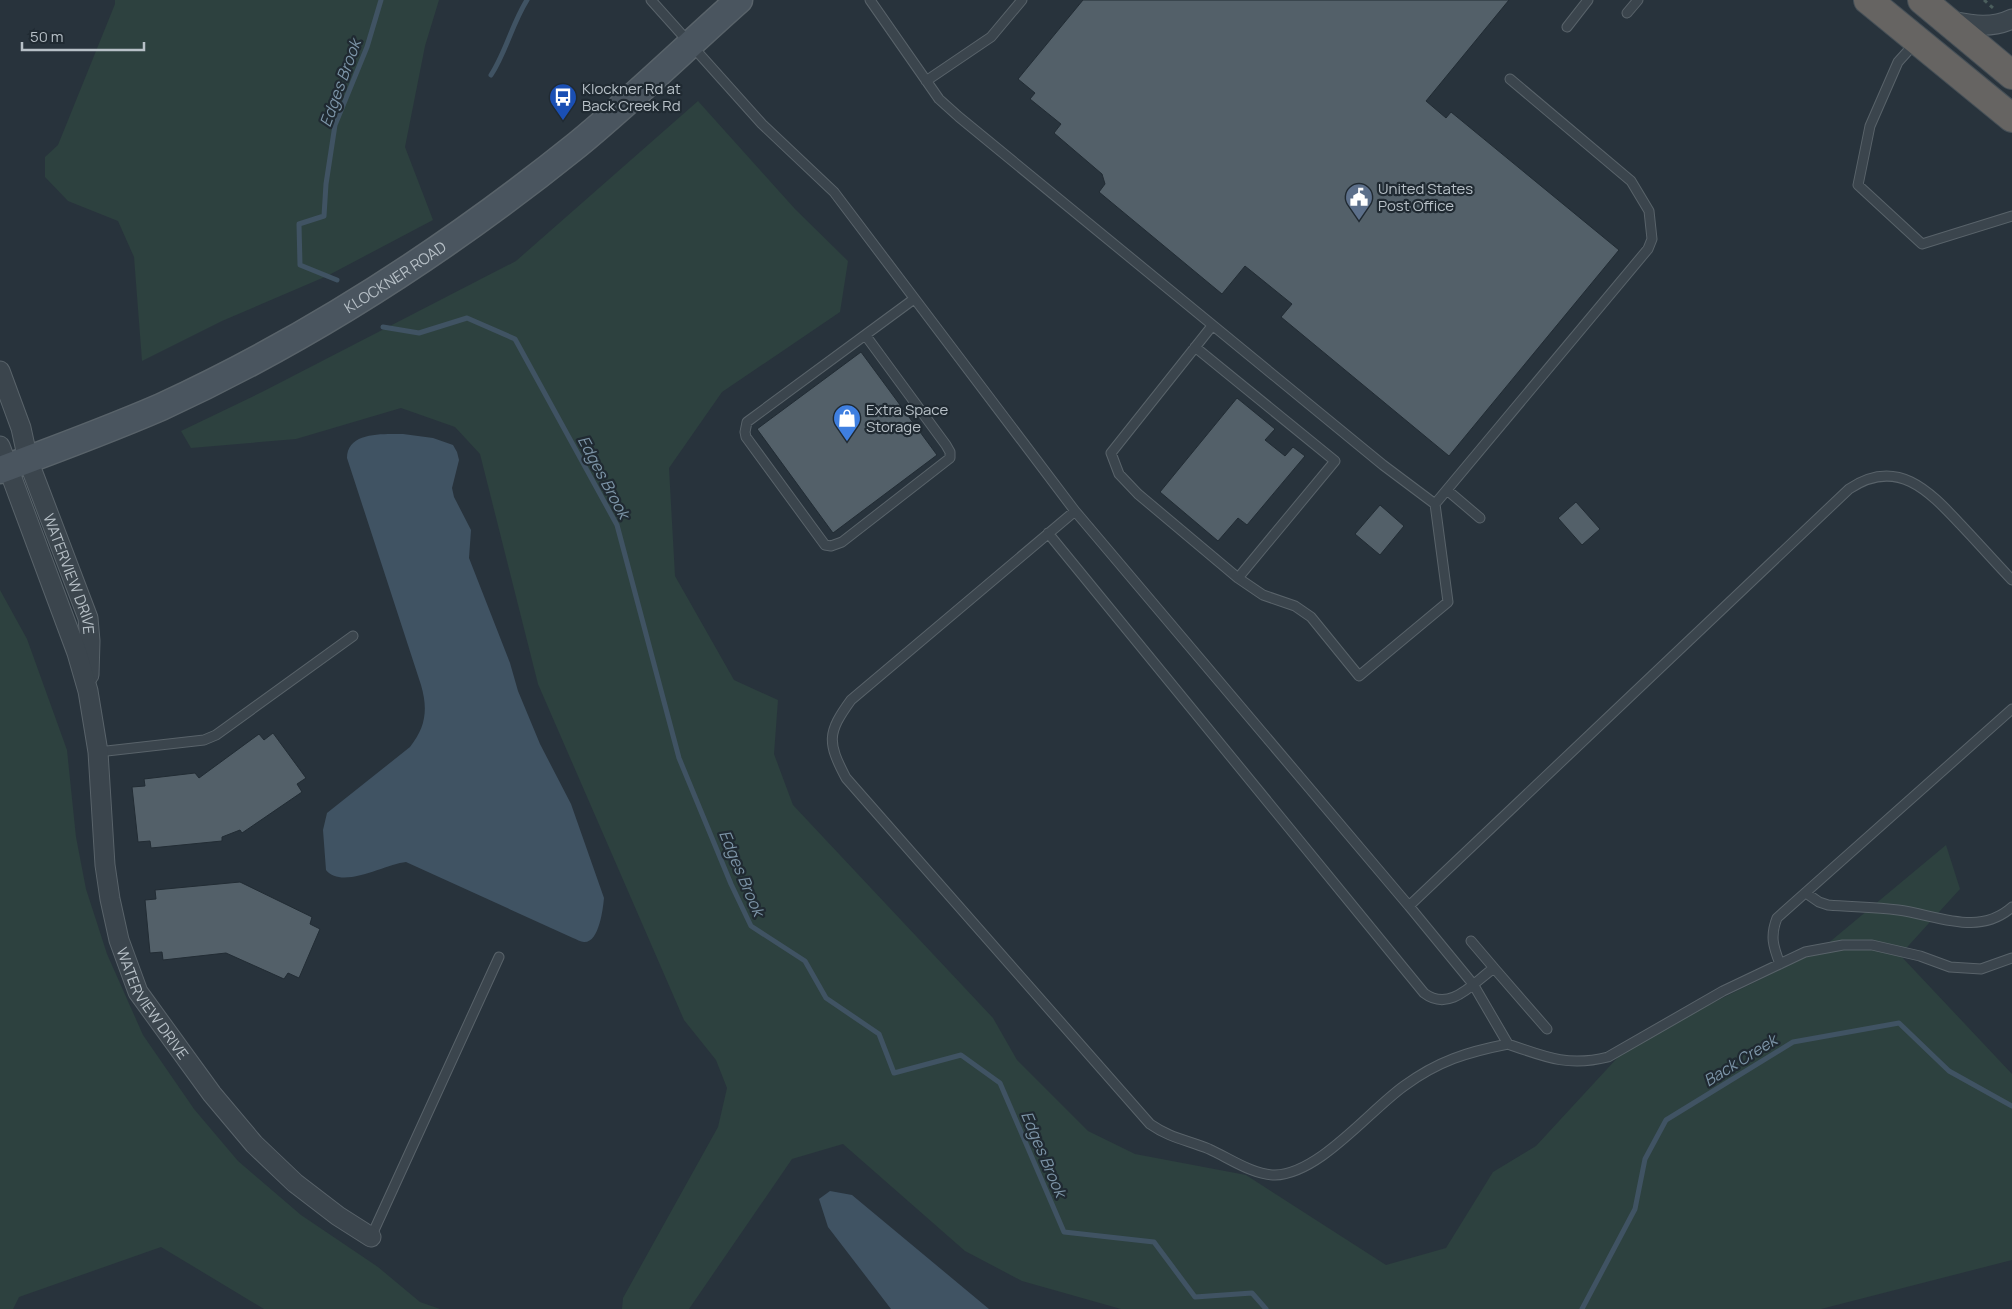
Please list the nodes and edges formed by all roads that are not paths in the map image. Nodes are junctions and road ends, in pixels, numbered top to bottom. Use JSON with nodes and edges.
{"nodes":[{"id":1,"x":651,"y":0,"type":"edge"},
{"id":2,"x":739,"y":0,"type":"edge"},
{"id":3,"x":870,"y":0,"type":"edge"},
{"id":4,"x":1022,"y":0,"type":"edge"},
{"id":5,"x":1588,"y":0,"type":"edge"},
{"id":6,"x":1638,"y":0,"type":"edge"},
{"id":7,"x":1868,"y":0,"type":"edge"},
{"id":8,"x":1922,"y":0,"type":"edge"},
{"id":9,"x":1627,"y":13,"type":"dead end"},
{"id":10,"x":2012,"y":19,"type":"edge"},
{"id":11,"x":1947,"y":20,"type":"junction"},
{"id":12,"x":1567,"y":26,"type":"dead end"},
{"id":13,"x":1918,"y":40,"type":"junction"},
{"id":14,"x":692,"y":44,"type":"junction"},
{"id":15,"x":2012,"y":75,"type":"edge"},
{"id":16,"x":1510,"y":79,"type":"dead end"},
{"id":17,"x":926,"y":81,"type":"junction"},
{"id":18,"x":2012,"y":88,"type":"edge"},
{"id":19,"x":2012,"y":118,"type":"edge"},
{"id":20,"x":2012,"y":216,"type":"edge"},
{"id":21,"x":914,"y":299,"type":"junction"},
{"id":22,"x":1212,"y":326,"type":"junction"},
{"id":23,"x":866,"y":336,"type":"junction"},
{"id":24,"x":1195,"y":347,"type":"junction"},
{"id":25,"x":0,"y":371,"type":"edge"},
{"id":26,"x":9,"y":461,"type":"edge"},
{"id":27,"x":1447,"y":490,"type":"junction"},
{"id":28,"x":1435,"y":504,"type":"junction"},
{"id":29,"x":1075,"y":511,"type":"junction"},
{"id":30,"x":1480,"y":518,"type":"dead end"},
{"id":31,"x":1048,"y":534,"type":"junction"},
{"id":32,"x":1238,"y":578,"type":"junction"},
{"id":33,"x":2012,"y":580,"type":"edge"},
{"id":34,"x":353,"y":636,"type":"dead end"},
{"id":35,"x":2012,"y":709,"type":"edge"},
{"id":36,"x":98,"y":752,"type":"junction"},
{"id":37,"x":1806,"y":893,"type":"junction"},
{"id":38,"x":1409,"y":906,"type":"junction"},
{"id":39,"x":2012,"y":907,"type":"edge"},
{"id":40,"x":1471,"y":941,"type":"dead end"},
{"id":41,"x":499,"y":957,"type":"dead end"},
{"id":42,"x":2012,"y":958,"type":"edge"},
{"id":43,"x":1780,"y":964,"type":"junction"},
{"id":44,"x":1494,"y":968,"type":"junction"},
{"id":45,"x":1473,"y":984,"type":"junction"},
{"id":46,"x":1547,"y":1029,"type":"dead end"},
{"id":47,"x":1508,"y":1044,"type":"junction"},
{"id":48,"x":370,"y":1237,"type":"joint"}],
"edges":[{"from":1,"to":14,"type":"lane"},
{"from":2,"to":14,"type":"main road","name":"KLOCKNER ROAD"},
{"from":3,"to":17,"type":"lane"},
{"from":4,"to":17,"type":"lane"},
{"from":5,"to":12,"type":"lane"},
{"from":6,"to":9,"type":"lane"},
{"from":7,"to":13,"type":"highway"},
{"from":8,"to":11,"type":"highway"},
{"from":10,"to":11,"type":"street"},
{"from":11,"to":15,"type":"highway"},
{"from":13,"to":18,"type":"highway"},
{"from":13,"to":19,"type":"highway"},
{"from":13,"to":20,"type":"lane"},
{"from":14,"to":21,"type":"lane"},
{"from":14,"to":26,"type":"main road","name":"KLOCKNER ROAD"},
{"from":16,"to":27,"type":"lane"},
{"from":17,"to":22,"type":"lane"},
{"from":21,"to":23,"type":"lane"},
{"from":21,"to":29,"type":"lane"},
{"from":22,"to":24,"type":"lane"},
{"from":22,"to":28,"type":"lane"},
{"from":23,"to":23,"type":"lane"},
{"from":24,"to":32,"type":"lane"},
{"from":24,"to":32,"type":"lane"},
{"from":25,"to":26,"type":"street","name":"WATERVIEW DRIVE"},
{"from":26,"to":36,"type":"street","name":"WATERVIEW DRIVE"},
{"from":27,"to":28,"type":"lane"},
{"from":27,"to":30,"type":"lane"},
{"from":28,"to":32,"type":"lane"},
{"from":29,"to":31,"type":"lane"},
{"from":29,"to":38,"type":"lane"},
{"from":31,"to":45,"type":"lane"},
{"from":31,"to":47,"type":"lane"},
{"from":33,"to":38,"type":"lane"},
{"from":34,"to":36,"type":"lane"},
{"from":35,"to":37,"type":"lane"},
{"from":36,"to":48,"type":"street","name":"WATERVIEW DRIVE"},
{"from":37,"to":39,"type":"lane"},
{"from":37,"to":43,"type":"lane"},
{"from":38,"to":45,"type":"lane"},
{"from":40,"to":44,"type":"lane"},
{"from":41,"to":48,"type":"lane"},
{"from":42,"to":43,"type":"lane"},
{"from":43,"to":47,"type":"lane"},
{"from":44,"to":45,"type":"lane"},
{"from":44,"to":46,"type":"lane"},
{"from":45,"to":47,"type":"lane"}]}
